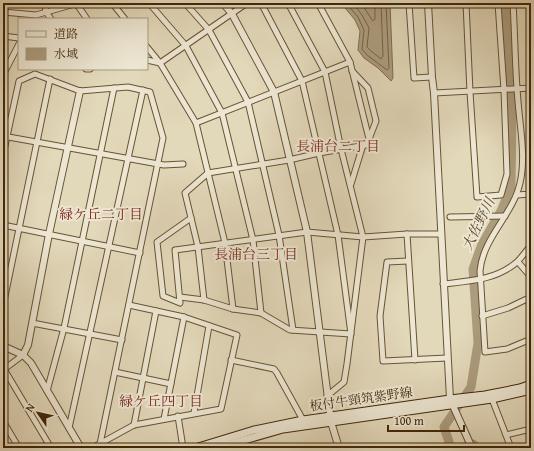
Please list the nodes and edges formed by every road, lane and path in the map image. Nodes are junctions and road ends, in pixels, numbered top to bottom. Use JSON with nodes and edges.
{"nodes":[{"id":1,"x":45,"y":3,"type":"edge"},
{"id":2,"x":77,"y":3,"type":"edge"},
{"id":3,"x":112,"y":3,"type":"edge"},
{"id":4,"x":149,"y":3,"type":"edge"},
{"id":5,"x":185,"y":3,"type":"edge"},
{"id":6,"x":222,"y":3,"type":"edge"},
{"id":7,"x":247,"y":3,"type":"edge"},
{"id":8,"x":261,"y":3,"type":"edge"},
{"id":9,"x":288,"y":3,"type":"edge"},
{"id":10,"x":318,"y":3,"type":"edge"},
{"id":11,"x":409,"y":3,"type":"edge"},
{"id":12,"x":428,"y":3,"type":"edge"},
{"id":13,"x":466,"y":3,"type":"edge"},
{"id":14,"x":498,"y":3,"type":"edge"},
{"id":15,"x":513,"y":3,"type":"edge"},
{"id":16,"x":3,"y":12,"type":"edge"},
{"id":17,"x":46,"y":12,"type":"junction"},
{"id":18,"x":232,"y":14,"type":"junction"},
{"id":19,"x":35,"y":17,"type":"edge"},
{"id":20,"x":50,"y":18,"type":"edge"},
{"id":21,"x":86,"y":18,"type":"edge"},
{"id":22,"x":124,"y":18,"type":"edge"},
{"id":23,"x":209,"y":30,"type":"junction"},
{"id":24,"x":3,"y":36,"type":"edge"},
{"id":25,"x":18,"y":38,"type":"edge"},
{"id":26,"x":18,"y":45,"type":"edge"},
{"id":27,"x":186,"y":46,"type":"junction"},
{"id":28,"x":148,"y":48,"type":"edge"},
{"id":29,"x":148,"y":60,"type":"edge"},
{"id":30,"x":6,"y":62,"type":"edge"},
{"id":31,"x":350,"y":62,"type":"junction"},
{"id":32,"x":160,"y":63,"type":"junction"},
{"id":33,"x":351,"y":70,"type":"junction"},
{"id":34,"x":325,"y":72,"type":"junction"},
{"id":35,"x":3,"y":74,"type":"edge"},
{"id":36,"x":432,"y":77,"type":"junction"},
{"id":37,"x":50,"y":79,"type":"junction"},
{"id":38,"x":302,"y":81,"type":"junction"},
{"id":39,"x":114,"y":88,"type":"junction"},
{"id":40,"x":531,"y":88,"type":"edge"},
{"id":41,"x":517,"y":89,"type":"junction"},
{"id":42,"x":143,"y":90,"type":"junction"},
{"id":43,"x":504,"y":90,"type":"junction"},
{"id":44,"x":80,"y":91,"type":"junction"},
{"id":45,"x":274,"y":92,"type":"junction"},
{"id":46,"x":470,"y":92,"type":"junction"},
{"id":47,"x":434,"y":93,"type":"junction"},
{"id":48,"x":248,"y":102,"type":"junction"},
{"id":49,"x":222,"y":113,"type":"junction"},
{"id":50,"x":196,"y":123,"type":"junction"},
{"id":51,"x":5,"y":136,"type":"edge"},
{"id":52,"x":369,"y":139,"type":"junction"},
{"id":53,"x":37,"y":142,"type":"junction"},
{"id":54,"x":363,"y":145,"type":"junction"},
{"id":55,"x":68,"y":148,"type":"junction"},
{"id":56,"x":341,"y":149,"type":"junction"},
{"id":57,"x":319,"y":153,"type":"junction"},
{"id":58,"x":100,"y":154,"type":"junction"},
{"id":59,"x":3,"y":155,"type":"edge"},
{"id":60,"x":128,"y":159,"type":"junction"},
{"id":61,"x":289,"y":160,"type":"junction"},
{"id":62,"x":157,"y":164,"type":"junction"},
{"id":63,"x":183,"y":164,"type":"dead end"},
{"id":64,"x":263,"y":164,"type":"junction"},
{"id":65,"x":235,"y":168,"type":"junction"},
{"id":66,"x":208,"y":173,"type":"junction"},
{"id":67,"x":350,"y":185,"type":"junction"},
{"id":68,"x":531,"y":194,"type":"edge"},
{"id":69,"x":517,"y":195,"type":"junction"},
{"id":70,"x":505,"y":216,"type":"junction"},
{"id":71,"x":450,"y":217,"type":"dead end"},
{"id":72,"x":191,"y":218,"type":"junction"},
{"id":73,"x":3,"y":224,"type":"edge"},
{"id":74,"x":19,"y":228,"type":"junction"},
{"id":75,"x":307,"y":232,"type":"junction"},
{"id":76,"x":49,"y":234,"type":"junction"},
{"id":77,"x":407,"y":234,"type":"junction"},
{"id":78,"x":441,"y":234,"type":"junction"},
{"id":79,"x":279,"y":235,"type":"junction"},
{"id":80,"x":338,"y":235,"type":"junction"},
{"id":81,"x":364,"y":237,"type":"junction"},
{"id":82,"x":252,"y":240,"type":"junction"},
{"id":83,"x":82,"y":241,"type":"junction"},
{"id":84,"x":225,"y":243,"type":"junction"},
{"id":85,"x":531,"y":245,"type":"edge"},
{"id":86,"x":198,"y":246,"type":"junction"},
{"id":87,"x":109,"y":247,"type":"junction"},
{"id":88,"x":140,"y":253,"type":"junction"},
{"id":89,"x":408,"y":261,"type":"junction"},
{"id":90,"x":518,"y":262,"type":"junction"},
{"id":91,"x":531,"y":277,"type":"edge"},
{"id":92,"x":480,"y":280,"type":"junction"},
{"id":93,"x":443,"y":284,"type":"junction"},
{"id":94,"x":180,"y":297,"type":"junction"},
{"id":95,"x":531,"y":297,"type":"edge"},
{"id":96,"x":204,"y":300,"type":"junction"},
{"id":97,"x":129,"y":305,"type":"junction"},
{"id":98,"x":3,"y":306,"type":"edge"},
{"id":99,"x":233,"y":309,"type":"junction"},
{"id":100,"x":156,"y":311,"type":"junction"},
{"id":101,"x":261,"y":313,"type":"junction"},
{"id":102,"x":482,"y":316,"type":"junction"},
{"id":103,"x":184,"y":317,"type":"junction"},
{"id":104,"x":32,"y":323,"type":"junction"},
{"id":105,"x":209,"y":326,"type":"junction"},
{"id":106,"x":64,"y":328,"type":"junction"},
{"id":107,"x":293,"y":330,"type":"junction"},
{"id":108,"x":319,"y":331,"type":"junction"},
{"id":109,"x":90,"y":334,"type":"junction"},
{"id":110,"x":351,"y":334,"type":"junction"},
{"id":111,"x":531,"y":339,"type":"edge"},
{"id":112,"x":122,"y":340,"type":"junction"},
{"id":113,"x":3,"y":346,"type":"edge"},
{"id":114,"x":23,"y":355,"type":"junction"},
{"id":115,"x":447,"y":358,"type":"junction"},
{"id":116,"x":231,"y":360,"type":"junction"},
{"id":117,"x":415,"y":360,"type":"junction"},
{"id":118,"x":3,"y":370,"type":"edge"},
{"id":119,"x":115,"y":372,"type":"junction"},
{"id":120,"x":143,"y":378,"type":"junction"},
{"id":121,"x":171,"y":384,"type":"junction"},
{"id":122,"x":531,"y":384,"type":"edge"},
{"id":123,"x":531,"y":390,"type":"edge"},
{"id":124,"x":47,"y":392,"type":"junction"},
{"id":125,"x":327,"y":396,"type":"junction"},
{"id":126,"x":492,"y":400,"type":"junction"},
{"id":127,"x":451,"y":402,"type":"junction"},
{"id":128,"x":194,"y":413,"type":"junction"},
{"id":129,"x":178,"y":416,"type":"junction"},
{"id":130,"x":164,"y":419,"type":"junction"},
{"id":131,"x":330,"y":419,"type":"junction"},
{"id":132,"x":303,"y":420,"type":"junction"},
{"id":133,"x":3,"y":421,"type":"edge"},
{"id":134,"x":134,"y":425,"type":"junction"},
{"id":135,"x":69,"y":428,"type":"junction"},
{"id":136,"x":531,"y":429,"type":"edge"},
{"id":137,"x":506,"y":435,"type":"junction"},
{"id":138,"x":100,"y":444,"type":"junction"},
{"id":139,"x":19,"y":448,"type":"edge"},
{"id":140,"x":51,"y":448,"type":"edge"},
{"id":141,"x":81,"y":448,"type":"edge"},
{"id":142,"x":92,"y":448,"type":"edge"},
{"id":143,"x":183,"y":448,"type":"edge"},
{"id":144,"x":195,"y":448,"type":"edge"},
{"id":145,"x":216,"y":448,"type":"edge"},
{"id":146,"x":339,"y":448,"type":"edge"},
{"id":147,"x":472,"y":448,"type":"edge"},
{"id":148,"x":511,"y":448,"type":"edge"}],
"edges":[{"from":1,"to":17,"type":"street"},
{"from":2,"to":17,"type":"street"},
{"from":2,"to":21,"type":"street"},
{"from":3,"to":22,"type":"street"},
{"from":4,"to":27,"type":"street"},
{"from":5,"to":23,"type":"street"},
{"from":6,"to":18,"type":"street"},
{"from":7,"to":18,"type":"street"},
{"from":8,"to":38,"type":"street"},
{"from":9,"to":34,"type":"street"},
{"from":10,"to":31,"type":"street"},
{"from":11,"to":36,"type":"street"},
{"from":12,"to":36,"type":"street"},
{"from":13,"to":46,"type":"street"},
{"from":14,"to":43,"type":"street"},
{"from":15,"to":41,"type":"street"},
{"from":16,"to":19,"type":"street"},
{"from":17,"to":19,"type":"street"},
{"from":17,"to":20,"type":"street"},
{"from":18,"to":23,"type":"street"},
{"from":18,"to":45,"type":"street"},
{"from":23,"to":27,"type":"street"},
{"from":23,"to":48,"type":"street"},
{"from":24,"to":25,"type":"street"},
{"from":26,"to":30,"type":"street"},
{"from":27,"to":32,"type":"street"},
{"from":27,"to":49,"type":"street"},
{"from":28,"to":32,"type":"street"},
{"from":29,"to":32,"type":"street"},
{"from":30,"to":35,"type":"street"},
{"from":31,"to":33,"type":"street"},
{"from":31,"to":34,"type":"street"},
{"from":32,"to":50,"type":"street"},
{"from":33,"to":52,"type":"street"},
{"from":33,"to":52,"type":"street"},
{"from":34,"to":38,"type":"street"},
{"from":34,"to":56,"type":"street"},
{"from":36,"to":47,"type":"street"},
{"from":37,"to":44,"type":"street"},
{"from":37,"to":51,"type":"street"},
{"from":37,"to":53,"type":"street"},
{"from":38,"to":45,"type":"street"},
{"from":38,"to":57,"type":"street"},
{"from":39,"to":42,"type":"street"},
{"from":39,"to":44,"type":"street"},
{"from":39,"to":58,"type":"street"},
{"from":40,"to":41,"type":"street"},
{"from":41,"to":43,"type":"street"},
{"from":41,"to":69,"type":"street"},
{"from":42,"to":60,"type":"street"},
{"from":42,"to":62,"type":"street"},
{"from":43,"to":46,"type":"street"},
{"from":43,"to":46,"type":"street"},
{"from":44,"to":55,"type":"street"},
{"from":45,"to":48,"type":"street"},
{"from":45,"to":61,"type":"street"},
{"from":46,"to":47,"type":"street"},
{"from":47,"to":78,"type":"street"},
{"from":48,"to":49,"type":"street"},
{"from":48,"to":64,"type":"street"},
{"from":49,"to":50,"type":"street"},
{"from":49,"to":65,"type":"street"},
{"from":50,"to":66,"type":"street"},
{"from":51,"to":53,"type":"street"},
{"from":51,"to":59,"type":"street"},
{"from":52,"to":54,"type":"street"},
{"from":53,"to":55,"type":"street"},
{"from":53,"to":74,"type":"street"},
{"from":54,"to":56,"type":"street"},
{"from":54,"to":67,"type":"street"},
{"from":55,"to":58,"type":"street"},
{"from":55,"to":76,"type":"street"},
{"from":56,"to":57,"type":"street"},
{"from":56,"to":67,"type":"street"},
{"from":57,"to":61,"type":"street"},
{"from":57,"to":80,"type":"street"},
{"from":58,"to":60,"type":"street"},
{"from":58,"to":83,"type":"street"},
{"from":60,"to":62,"type":"street"},
{"from":60,"to":87,"type":"street"},
{"from":61,"to":64,"type":"street"},
{"from":61,"to":75,"type":"street"},
{"from":62,"to":63,"type":"street"},
{"from":62,"to":88,"type":"street"},
{"from":64,"to":65,"type":"street"},
{"from":64,"to":79,"type":"street"},
{"from":65,"to":66,"type":"street"},
{"from":65,"to":82,"type":"street"},
{"from":66,"to":72,"type":"street"},
{"from":66,"to":84,"type":"street"},
{"from":67,"to":81,"type":"street"},
{"from":68,"to":69,"type":"street"},
{"from":69,"to":70,"type":"street"},
{"from":70,"to":71,"type":"street"},
{"from":70,"to":92,"type":"street"},
{"from":72,"to":86,"type":"street"},
{"from":72,"to":94,"type":"street"},
{"from":73,"to":74,"type":"street"},
{"from":74,"to":76,"type":"street"},
{"from":74,"to":98,"type":"street"},
{"from":75,"to":79,"type":"street"},
{"from":75,"to":80,"type":"street"},
{"from":75,"to":108,"type":"street"},
{"from":76,"to":83,"type":"street"},
{"from":76,"to":104,"type":"street"},
{"from":77,"to":78,"type":"street"},
{"from":77,"to":81,"type":"street"},
{"from":77,"to":89,"type":"street"},
{"from":78,"to":93,"type":"street"},
{"from":79,"to":82,"type":"street"},
{"from":79,"to":107,"type":"street"},
{"from":80,"to":81,"type":"street"},
{"from":80,"to":110,"type":"street"},
{"from":81,"to":110,"type":"street"},
{"from":82,"to":84,"type":"street"},
{"from":82,"to":101,"type":"street"},
{"from":83,"to":87,"type":"street"},
{"from":83,"to":106,"type":"street"},
{"from":84,"to":86,"type":"street"},
{"from":84,"to":99,"type":"street"},
{"from":85,"to":90,"type":"street"},
{"from":86,"to":94,"type":"street"},
{"from":86,"to":96,"type":"street"},
{"from":87,"to":88,"type":"street"},
{"from":87,"to":109,"type":"street"},
{"from":88,"to":97,"type":"street"},
{"from":89,"to":117,"type":"street"},
{"from":89,"to":117,"type":"street"},
{"from":90,"to":91,"type":"street"},
{"from":90,"to":92,"type":"street"},
{"from":92,"to":93,"type":"street"},
{"from":92,"to":102,"type":"street"},
{"from":93,"to":115,"type":"street"},
{"from":94,"to":96,"type":"street"},
{"from":95,"to":102,"type":"street"},
{"from":96,"to":99,"type":"street"},
{"from":97,"to":100,"type":"street"},
{"from":97,"to":112,"type":"street"},
{"from":99,"to":101,"type":"street"},
{"from":100,"to":103,"type":"street"},
{"from":100,"to":120,"type":"street"},
{"from":101,"to":107,"type":"street"},
{"from":102,"to":111,"type":"street"},
{"from":103,"to":105,"type":"street"},
{"from":103,"to":121,"type":"street"},
{"from":104,"to":106,"type":"street"},
{"from":104,"to":114,"type":"street"},
{"from":105,"to":116,"type":"street"},
{"from":105,"to":128,"type":"street"},
{"from":106,"to":109,"type":"street"},
{"from":106,"to":124,"type":"street"},
{"from":107,"to":108,"type":"street"},
{"from":108,"to":110,"type":"street"},
{"from":108,"to":125,"type":"street"},
{"from":109,"to":112,"type":"street"},
{"from":109,"to":135,"type":"street"},
{"from":110,"to":125,"type":"street"},
{"from":112,"to":119,"type":"street"},
{"from":113,"to":114,"type":"street"},
{"from":114,"to":118,"type":"street"},
{"from":114,"to":124,"type":"street"},
{"from":115,"to":117,"type":"street"},
{"from":115,"to":127,"type":"street"},
{"from":116,"to":128,"type":"street"},
{"from":116,"to":132,"type":"street"},
{"from":118,"to":140,"type":"street"},
{"from":119,"to":120,"type":"street"},
{"from":119,"to":138,"type":"street"},
{"from":120,"to":121,"type":"street"},
{"from":120,"to":134,"type":"street"},
{"from":121,"to":130,"type":"street"},
{"from":122,"to":127,"type":"main road","name":"板付牛頸筑紫野線"},
{"from":123,"to":126,"type":"main road","name":"板付牛頸筑紫野線"},
{"from":124,"to":135,"type":"street"},
{"from":125,"to":131,"type":"street"},
{"from":126,"to":127,"type":"main road","name":"板付牛頸筑紫野線"},
{"from":126,"to":137,"type":"street"},
{"from":127,"to":131,"type":"main road","name":"板付牛頸筑紫野線"},
{"from":127,"to":147,"type":"street"},
{"from":128,"to":129,"type":"street"},
{"from":129,"to":130,"type":"street"},
{"from":129,"to":143,"type":"street"},
{"from":130,"to":134,"type":"street"},
{"from":131,"to":132,"type":"main road","name":"板付牛頸筑紫野線"},
{"from":131,"to":145,"type":"main road","name":"板付牛頸筑紫野線"},
{"from":131,"to":146,"type":"street"},
{"from":132,"to":144,"type":"main road","name":"板付牛頸筑紫野線"},
{"from":133,"to":139,"type":"street"},
{"from":134,"to":138,"type":"street"},
{"from":135,"to":141,"type":"street"},
{"from":136,"to":137,"type":"street"},
{"from":137,"to":148,"type":"street"},
{"from":138,"to":142,"type":"street"}]}
